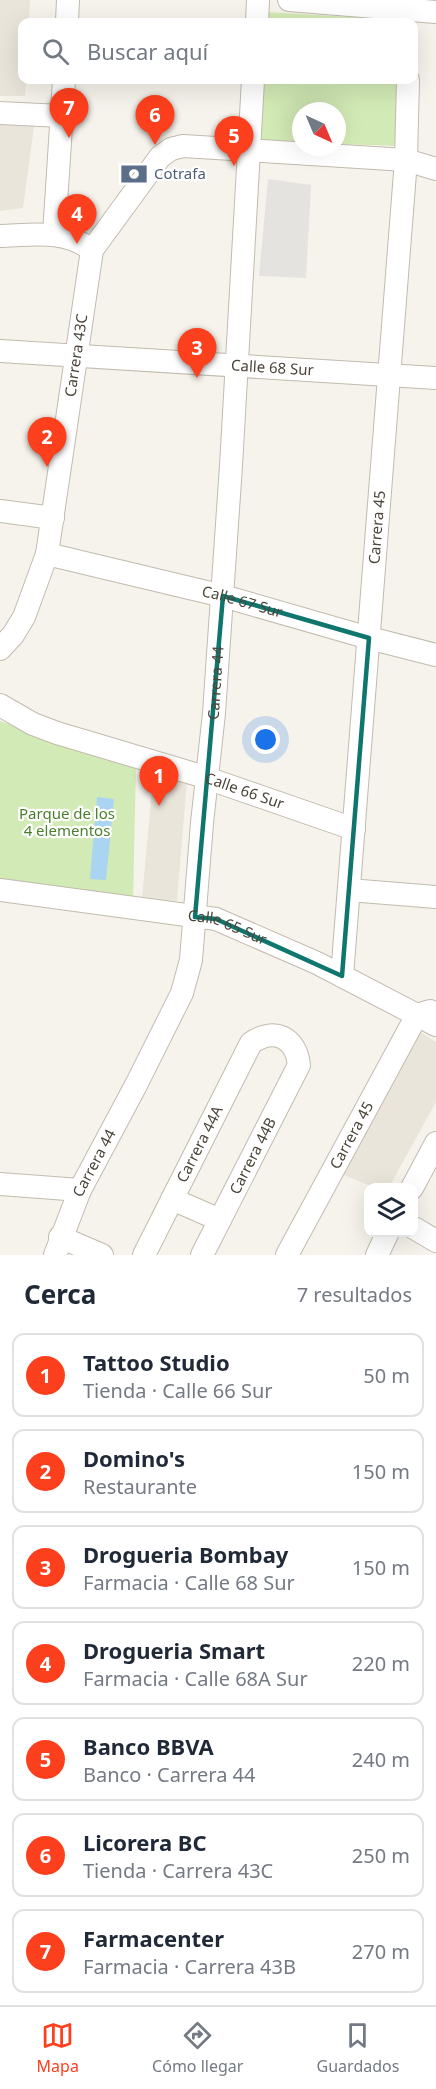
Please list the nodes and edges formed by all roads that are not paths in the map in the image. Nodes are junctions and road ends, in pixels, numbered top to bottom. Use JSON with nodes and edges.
{"nodes":[{"id":1,"x":68,"y":0,"type":"edge"},
{"id":2,"x":258,"y":0,"type":"edge"},
{"id":3,"x":289,"y":0,"type":"edge"},
{"id":4,"x":385,"y":4,"type":"edge"},
{"id":5,"x":436,"y":12,"type":"edge"},
{"id":6,"x":409,"y":16,"type":"edge"},
{"id":7,"x":67,"y":18,"type":"edge"},
{"id":8,"x":257,"y":18,"type":"edge"},
{"id":9,"x":64,"y":84,"type":"edge"},
{"id":10,"x":253,"y":84,"type":"edge"},
{"id":11,"x":408,"y":84,"type":"edge"},
{"id":12,"x":0,"y":113,"type":"edge"},
{"id":13,"x":61,"y":116,"type":"junction"},
{"id":14,"x":249,"y":150,"type":"junction"},
{"id":15,"x":406,"y":160,"type":"junction"},
{"id":16,"x":436,"y":169,"type":"edge"},
{"id":17,"x":54,"y":234,"type":"junction"},
{"id":18,"x":0,"y":236,"type":"edge"},
{"id":19,"x":92,"y":250,"type":"junction"},
{"id":20,"x":0,"y":351,"type":"edge"},
{"id":21,"x":77,"y":356,"type":"junction"},
{"id":22,"x":237,"y":366,"type":"junction"},
{"id":23,"x":389,"y":375,"type":"junction"},
{"id":24,"x":436,"y":378,"type":"edge"},
{"id":25,"x":0,"y":511,"type":"edge"},
{"id":26,"x":53,"y":518,"type":"junction"},
{"id":27,"x":47,"y":554,"type":"junction"},
{"id":28,"x":223,"y":596,"type":"junction"},
{"id":29,"x":369,"y":638,"type":"junction"},
{"id":30,"x":0,"y":649,"type":"edge"},
{"id":31,"x":436,"y":655,"type":"edge"},
{"id":32,"x":0,"y":705,"type":"edge"},
{"id":33,"x":207,"y":778,"type":"junction"},
{"id":34,"x":354,"y":829,"type":"junction"},
{"id":35,"x":0,"y":890,"type":"edge"},
{"id":36,"x":349,"y":890,"type":"junction"},
{"id":37,"x":436,"y":897,"type":"edge"},
{"id":38,"x":195,"y":916,"type":"junction"},
{"id":39,"x":342,"y":976,"type":"junction"},
{"id":40,"x":430,"y":1017,"type":"edge"},
{"id":41,"x":259,"y":1037,"type":"joint"},
{"id":42,"x":436,"y":1143,"type":"edge"},
{"id":43,"x":415,"y":1183,"type":"edge"},
{"id":44,"x":0,"y":1184,"type":"edge"},
{"id":45,"x":80,"y":1190,"type":"junction"},
{"id":46,"x":172,"y":1199,"type":"junction"},
{"id":47,"x":220,"y":1220,"type":"junction"},
{"id":48,"x":418,"y":1230,"type":"edge"},
{"id":49,"x":386,"y":1237,"type":"edge"},
{"id":50,"x":436,"y":1241,"type":"edge"},
{"id":51,"x":57,"y":1246,"type":"edge"},
{"id":52,"x":102,"y":1255,"type":"edge"},
{"id":53,"x":144,"y":1255,"type":"edge"},
{"id":54,"x":202,"y":1255,"type":"edge"},
{"id":55,"x":287,"y":1255,"type":"edge"},
{"id":56,"x":377,"y":1255,"type":"edge"}],
"edges":[{"from":1,"to":7,"type":"street"},
{"from":2,"to":8,"type":"street"},
{"from":3,"to":4,"type":"street"},
{"from":4,"to":6,"type":"street"},
{"from":5,"to":6,"type":"street"},
{"from":9,"to":13,"type":"street"},
{"from":10,"to":14,"type":"street","name":"Carrera 44"},
{"from":11,"to":15,"type":"street","name":"Carrera 45"},
{"from":12,"to":13,"type":"street"},
{"from":13,"to":17,"type":"street"},
{"from":14,"to":15,"type":"street"},
{"from":14,"to":19,"type":"street","name":"Carrera 43C"},
{"from":14,"to":22,"type":"street","name":"Carrera 44"},
{"from":15,"to":16,"type":"street"},
{"from":15,"to":23,"type":"street","name":"Carrera 45"},
{"from":17,"to":18,"type":"street"},
{"from":17,"to":19,"type":"street"},
{"from":19,"to":21,"type":"street","name":"Carrera 43C"},
{"from":20,"to":21,"type":"street","name":"Calle 68 Sur"},
{"from":21,"to":22,"type":"street","name":"Calle 68 Sur"},
{"from":21,"to":26,"type":"street","name":"Carrera 43C"},
{"from":22,"to":23,"type":"street","name":"Calle 68 Sur"},
{"from":22,"to":28,"type":"street","name":"Carrera 44"},
{"from":23,"to":24,"type":"street","name":"Calle 68 Sur"},
{"from":23,"to":29,"type":"street","name":"Carrera 45"},
{"from":25,"to":26,"type":"street"},
{"from":26,"to":27,"type":"street","name":"Carrera 43C"},
{"from":27,"to":28,"type":"street","name":"Calle 67 Sur"},
{"from":27,"to":30,"type":"street","name":"Carrera 43C"},
{"from":28,"to":29,"type":"street","name":"Calle 67 Sur"},
{"from":28,"to":33,"type":"street","name":"Carrera 44"},
{"from":29,"to":31,"type":"street","name":"Calle 67 Sur"},
{"from":29,"to":34,"type":"street","name":"Carrera 45"},
{"from":32,"to":33,"type":"street","name":"Calle 66 Sur"},
{"from":33,"to":34,"type":"street","name":"Calle 66 Sur"},
{"from":33,"to":38,"type":"street","name":"Carrera 44"},
{"from":34,"to":36,"type":"street","name":"Carrera 45"},
{"from":35,"to":38,"type":"street","name":"Calle 65 Sur"},
{"from":36,"to":37,"type":"street"},
{"from":36,"to":39,"type":"street","name":"Carrera 45"},
{"from":38,"to":39,"type":"street","name":"Calle 65 Sur"},
{"from":38,"to":45,"type":"street","name":"Carrera 44"},
{"from":39,"to":40,"type":"street","name":"Calle 65 Sur"},
{"from":40,"to":55,"type":"street","name":"Carrera 45"},
{"from":41,"to":46,"type":"street","name":"Carrera 44A"},
{"from":41,"to":47,"type":"street","name":"Carrera 44B"},
{"from":42,"to":43,"type":"street"},
{"from":44,"to":45,"type":"street"},
{"from":45,"to":51,"type":"street","name":"Carrera 44"},
{"from":46,"to":47,"type":"street"},
{"from":46,"to":53,"type":"street","name":"Carrera 44A"},
{"from":47,"to":54,"type":"street","name":"Carrera 44B"},
{"from":48,"to":50,"type":"street"},
{"from":49,"to":56,"type":"street"},
{"from":51,"to":52,"type":"street"}]}
